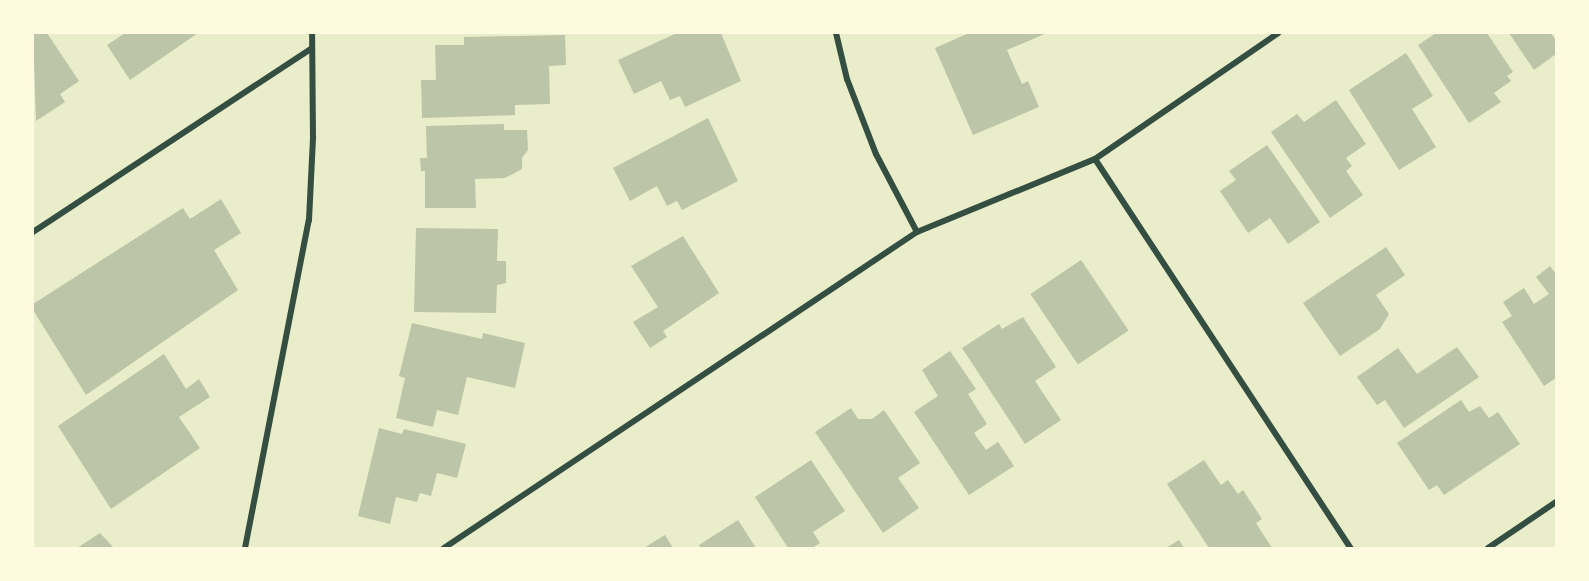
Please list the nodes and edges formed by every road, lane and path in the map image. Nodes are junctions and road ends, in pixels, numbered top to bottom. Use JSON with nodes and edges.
{"nodes":[{"id":1,"x":312,"y":33,"type":"edge"},
{"id":2,"x":836,"y":33,"type":"edge"},
{"id":3,"x":1278,"y":33,"type":"edge"},
{"id":4,"x":312,"y":48,"type":"junction"},
{"id":5,"x":1095,"y":159,"type":"junction"},
{"id":6,"x":33,"y":232,"type":"edge"},
{"id":7,"x":916,"y":232,"type":"junction"},
{"id":8,"x":1556,"y":502,"type":"edge"},
{"id":9,"x":245,"y":548,"type":"edge"},
{"id":10,"x":444,"y":548,"type":"edge"},
{"id":11,"x":1351,"y":548,"type":"edge"},
{"id":12,"x":1488,"y":548,"type":"edge"}],
"edges":[{"from":1,"to":4,"type":"street"},
{"from":2,"to":7,"type":"street"},
{"from":3,"to":5,"type":"street"},
{"from":4,"to":6,"type":"street"},
{"from":4,"to":9,"type":"street"},
{"from":5,"to":7,"type":"street"},
{"from":5,"to":11,"type":"street"},
{"from":7,"to":10,"type":"street"},
{"from":8,"to":12,"type":"street"}]}
